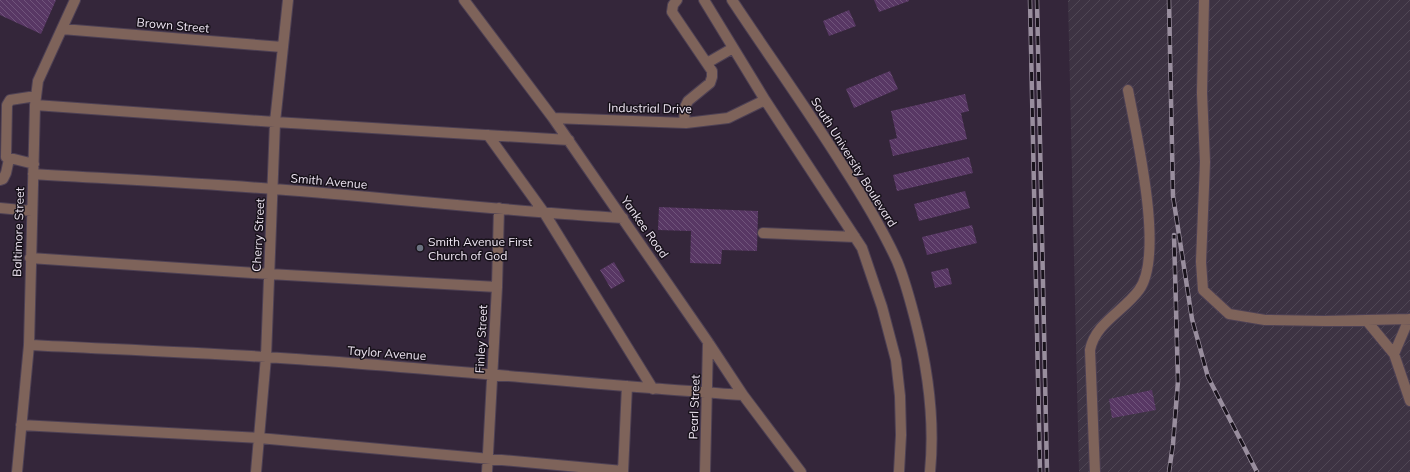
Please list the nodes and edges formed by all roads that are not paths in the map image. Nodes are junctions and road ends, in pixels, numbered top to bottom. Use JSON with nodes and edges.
{"nodes":[{"id":1,"x":75,"y":0,"type":"edge"},
{"id":2,"x":288,"y":0,"type":"edge"},
{"id":3,"x":464,"y":0,"type":"edge"},
{"id":4,"x":677,"y":0,"type":"edge"},
{"id":5,"x":704,"y":0,"type":"edge"},
{"id":6,"x":732,"y":0,"type":"edge"},
{"id":7,"x":1204,"y":0,"type":"edge"},
{"id":8,"x":62,"y":29,"type":"junction"},
{"id":9,"x":282,"y":47,"type":"junction"},
{"id":10,"x":733,"y":48,"type":"junction"},
{"id":11,"x":707,"y":63,"type":"junction"},
{"id":12,"x":1128,"y":90,"type":"dead end"},
{"id":13,"x":765,"y":100,"type":"junction"},
{"id":14,"x":35,"y":101,"type":"junction"},
{"id":15,"x":554,"y":118,"type":"junction"},
{"id":16,"x":276,"y":122,"type":"junction"},
{"id":17,"x":684,"y":123,"type":"junction"},
{"id":18,"x":488,"y":135,"type":"junction"},
{"id":19,"x":569,"y":140,"type":"junction"},
{"id":20,"x":9,"y":159,"type":"junction"},
{"id":21,"x":33,"y":169,"type":"junction"},
{"id":22,"x":0,"y":180,"type":"edge"},
{"id":23,"x":273,"y":189,"type":"junction"},
{"id":24,"x":0,"y":208,"type":"edge"},
{"id":25,"x":499,"y":208,"type":"junction"},
{"id":26,"x":32,"y":211,"type":"junction"},
{"id":27,"x":545,"y":214,"type":"junction"},
{"id":28,"x":623,"y":218,"type":"junction"},
{"id":29,"x":763,"y":233,"type":"dead end"},
{"id":30,"x":855,"y":237,"type":"junction"},
{"id":31,"x":30,"y":258,"type":"junction"},
{"id":32,"x":269,"y":274,"type":"junction"},
{"id":33,"x":497,"y":287,"type":"junction"},
{"id":34,"x":1410,"y":319,"type":"edge"},
{"id":35,"x":1366,"y":320,"type":"junction"},
{"id":36,"x":708,"y":342,"type":"junction"},
{"id":37,"x":28,"y":345,"type":"junction"},
{"id":38,"x":1394,"y":354,"type":"junction"},
{"id":39,"x":266,"y":357,"type":"junction"},
{"id":40,"x":492,"y":374,"type":"junction"},
{"id":41,"x":627,"y":386,"type":"junction"},
{"id":42,"x":654,"y":389,"type":"junction"},
{"id":43,"x":707,"y":392,"type":"junction"},
{"id":44,"x":743,"y":395,"type":"junction"},
{"id":45,"x":1410,"y":401,"type":"edge"},
{"id":46,"x":21,"y":425,"type":"junction"},
{"id":47,"x":259,"y":438,"type":"junction"},
{"id":48,"x":488,"y":457,"type":"junction"},
{"id":49,"x":623,"y":471,"type":"edge"},
{"id":50,"x":17,"y":472,"type":"edge"},
{"id":51,"x":256,"y":472,"type":"edge"},
{"id":52,"x":487,"y":472,"type":"edge"},
{"id":53,"x":704,"y":472,"type":"edge"},
{"id":54,"x":800,"y":472,"type":"edge"},
{"id":55,"x":899,"y":472,"type":"edge"},
{"id":56,"x":930,"y":472,"type":"edge"},
{"id":57,"x":1095,"y":472,"type":"edge"}],
"edges":[{"from":1,"to":8,"type":"street","name":"Baltimore Street"},
{"from":2,"to":9,"type":"street","name":"Cherry Street"},
{"from":3,"to":15,"type":"street","name":"Yankee Road"},
{"from":4,"to":11,"type":"street"},
{"from":5,"to":10,"type":"street"},
{"from":6,"to":56,"type":"street","name":"South University Boulevard"},
{"from":7,"to":35,"type":"street"},
{"from":8,"to":9,"type":"street","name":"Brown Street"},
{"from":8,"to":14,"type":"street","name":"Baltimore Street"},
{"from":9,"to":16,"type":"street","name":"Cherry Street"},
{"from":10,"to":11,"type":"street"},
{"from":10,"to":13,"type":"street"},
{"from":11,"to":17,"type":"street"},
{"from":12,"to":57,"type":"street"},
{"from":13,"to":17,"type":"street","name":"Industrial Drive"},
{"from":13,"to":30,"type":"street"},
{"from":14,"to":16,"type":"street"},
{"from":14,"to":20,"type":"street"},
{"from":14,"to":21,"type":"street","name":"Baltimore Street"},
{"from":15,"to":17,"type":"street","name":"Industrial Drive"},
{"from":15,"to":19,"type":"street","name":"Yankee Road"},
{"from":16,"to":18,"type":"street"},
{"from":16,"to":23,"type":"street","name":"Cherry Street"},
{"from":18,"to":19,"type":"street"},
{"from":18,"to":27,"type":"street"},
{"from":19,"to":28,"type":"street","name":"Yankee Road"},
{"from":20,"to":21,"type":"street","name":"Smith Avenue"},
{"from":20,"to":22,"type":"street"},
{"from":21,"to":23,"type":"street","name":"Smith Avenue"},
{"from":21,"to":26,"type":"street","name":"Baltimore Street"},
{"from":23,"to":25,"type":"street","name":"Smith Avenue"},
{"from":23,"to":32,"type":"street","name":"Cherry Street"},
{"from":24,"to":26,"type":"street"},
{"from":25,"to":27,"type":"street","name":"Smith Avenue"},
{"from":25,"to":33,"type":"street","name":"Finley Street"},
{"from":26,"to":31,"type":"street","name":"Baltimore Street"},
{"from":27,"to":28,"type":"street","name":"Smith Avenue"},
{"from":27,"to":42,"type":"street"},
{"from":28,"to":36,"type":"street","name":"Yankee Road"},
{"from":29,"to":30,"type":"street"},
{"from":30,"to":55,"type":"street"},
{"from":31,"to":32,"type":"street"},
{"from":31,"to":37,"type":"street","name":"Baltimore Street"},
{"from":32,"to":33,"type":"street"},
{"from":32,"to":39,"type":"street","name":"Cherry Street"},
{"from":33,"to":40,"type":"street","name":"Finley Street"},
{"from":34,"to":35,"type":"street"},
{"from":34,"to":38,"type":"street"},
{"from":35,"to":38,"type":"street"},
{"from":36,"to":43,"type":"street","name":"Pearl Street"},
{"from":36,"to":44,"type":"street","name":"Yankee Road"},
{"from":37,"to":39,"type":"street","name":"Taylor Avenue"},
{"from":37,"to":46,"type":"street","name":"Baltimore Street"},
{"from":38,"to":45,"type":"street"},
{"from":39,"to":40,"type":"street","name":"Taylor Avenue"},
{"from":39,"to":47,"type":"street","name":"Cherry Street"},
{"from":40,"to":41,"type":"street","name":"Taylor Avenue"},
{"from":40,"to":48,"type":"street","name":"Finley Street"},
{"from":41,"to":42,"type":"street","name":"Taylor Avenue"},
{"from":41,"to":49,"type":"street"},
{"from":42,"to":43,"type":"street","name":"Taylor Avenue"},
{"from":43,"to":44,"type":"street","name":"Taylor Avenue"},
{"from":43,"to":53,"type":"street","name":"Pearl Street"},
{"from":44,"to":54,"type":"street","name":"Yankee Road"},
{"from":46,"to":47,"type":"street"},
{"from":46,"to":50,"type":"street","name":"Baltimore Street"},
{"from":47,"to":48,"type":"street"},
{"from":47,"to":51,"type":"street","name":"Cherry Street"},
{"from":48,"to":49,"type":"street"},
{"from":48,"to":52,"type":"street","name":"Finley Street"}]}
